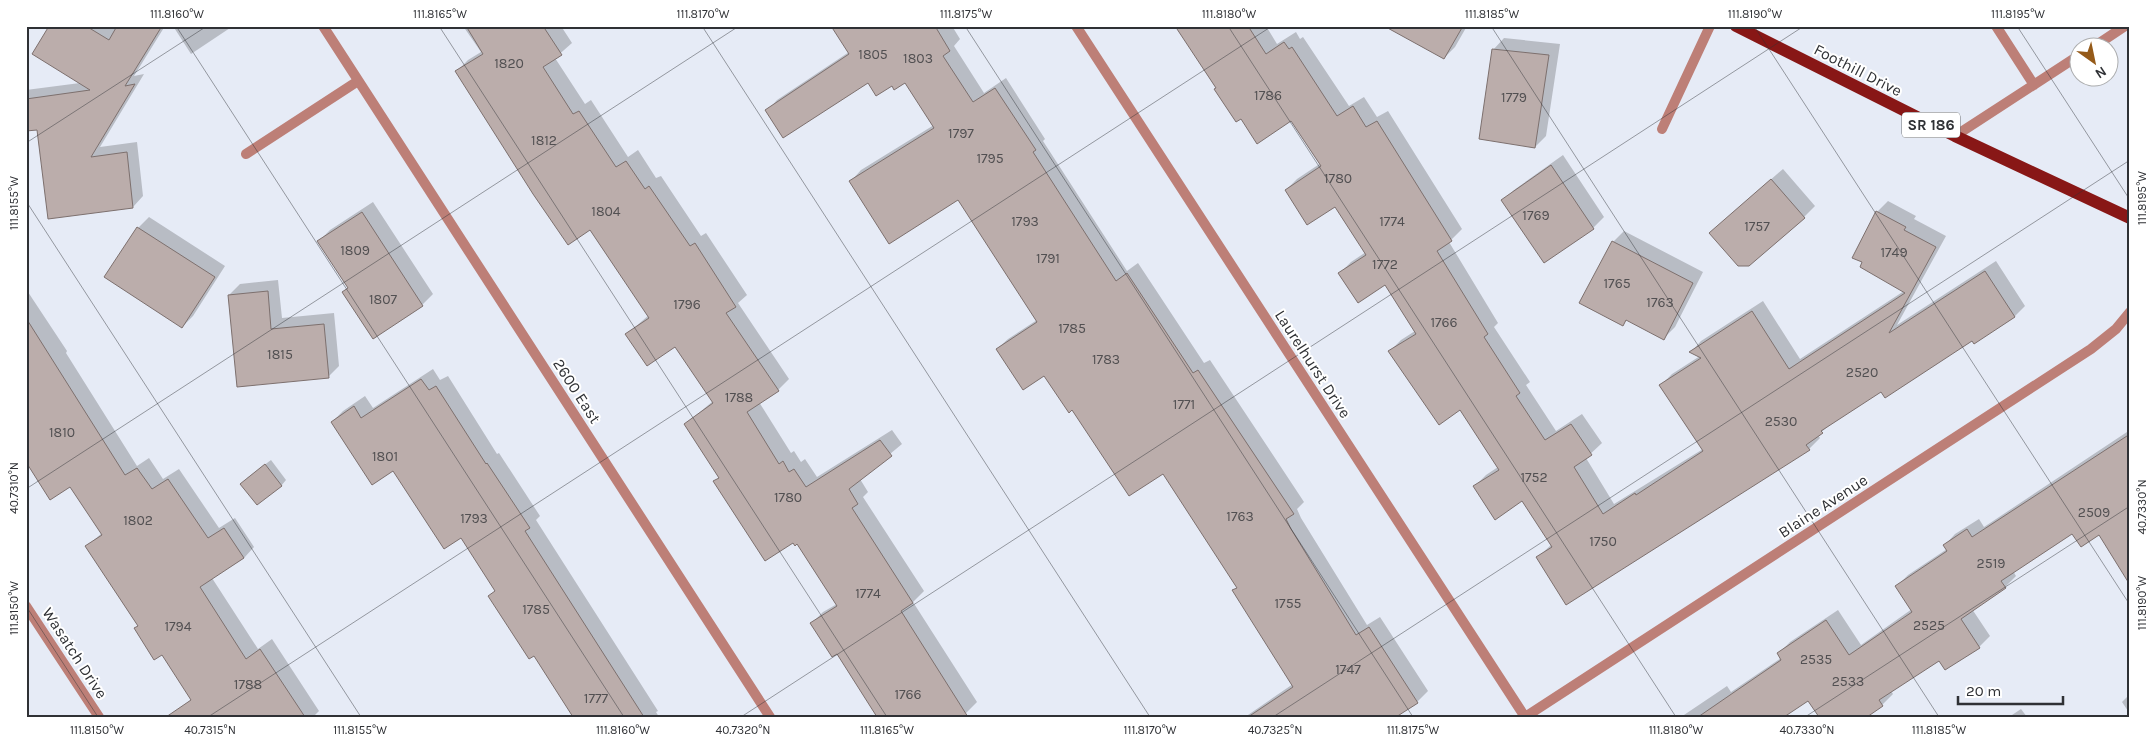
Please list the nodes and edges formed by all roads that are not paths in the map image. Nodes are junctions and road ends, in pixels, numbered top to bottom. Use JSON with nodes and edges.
{"nodes":[{"id":1,"x":323,"y":26,"type":"edge"},
{"id":2,"x":1076,"y":26,"type":"edge"},
{"id":3,"x":1710,"y":26,"type":"edge"},
{"id":4,"x":1736,"y":26,"type":"edge"},
{"id":5,"x":1996,"y":26,"type":"edge"},
{"id":6,"x":2125,"y":26,"type":"edge"},
{"id":7,"x":2107,"y":38,"type":"edge"},
{"id":8,"x":2068,"y":63,"type":"edge"},
{"id":9,"x":358,"y":81,"type":"junction"},
{"id":10,"x":2034,"y":85,"type":"junction"},
{"id":11,"x":1662,"y":129,"type":"dead end"},
{"id":12,"x":1955,"y":136,"type":"junction"},
{"id":13,"x":246,"y":154,"type":"dead end"},
{"id":14,"x":2130,"y":218,"type":"edge"},
{"id":15,"x":2130,"y":312,"type":"edge"},
{"id":16,"x":26,"y":606,"type":"edge"},
{"id":17,"x":99,"y":717,"type":"edge"},
{"id":18,"x":770,"y":717,"type":"edge"},
{"id":19,"x":1525,"y":717,"type":"edge"}],
"edges":[{"from":1,"to":9,"type":"street","name":"2600 East"},
{"from":2,"to":19,"type":"street","name":"Laurelhurst Drive"},
{"from":3,"to":11,"type":"street"},
{"from":4,"to":12,"type":"main road","name":"Foothill Drive","number":"SR 186"},
{"from":5,"to":10,"type":"street"},
{"from":6,"to":7,"type":"street"},
{"from":8,"to":10,"type":"street"},
{"from":9,"to":13,"type":"street"},
{"from":9,"to":18,"type":"street","name":"2600 East"},
{"from":10,"to":12,"type":"street"},
{"from":12,"to":14,"type":"main road","name":"Foothill Drive","number":"SR 186"},
{"from":15,"to":19,"type":"street","name":"Blaine Avenue"},
{"from":16,"to":17,"type":"street","name":"Wasatch Drive"}]}
